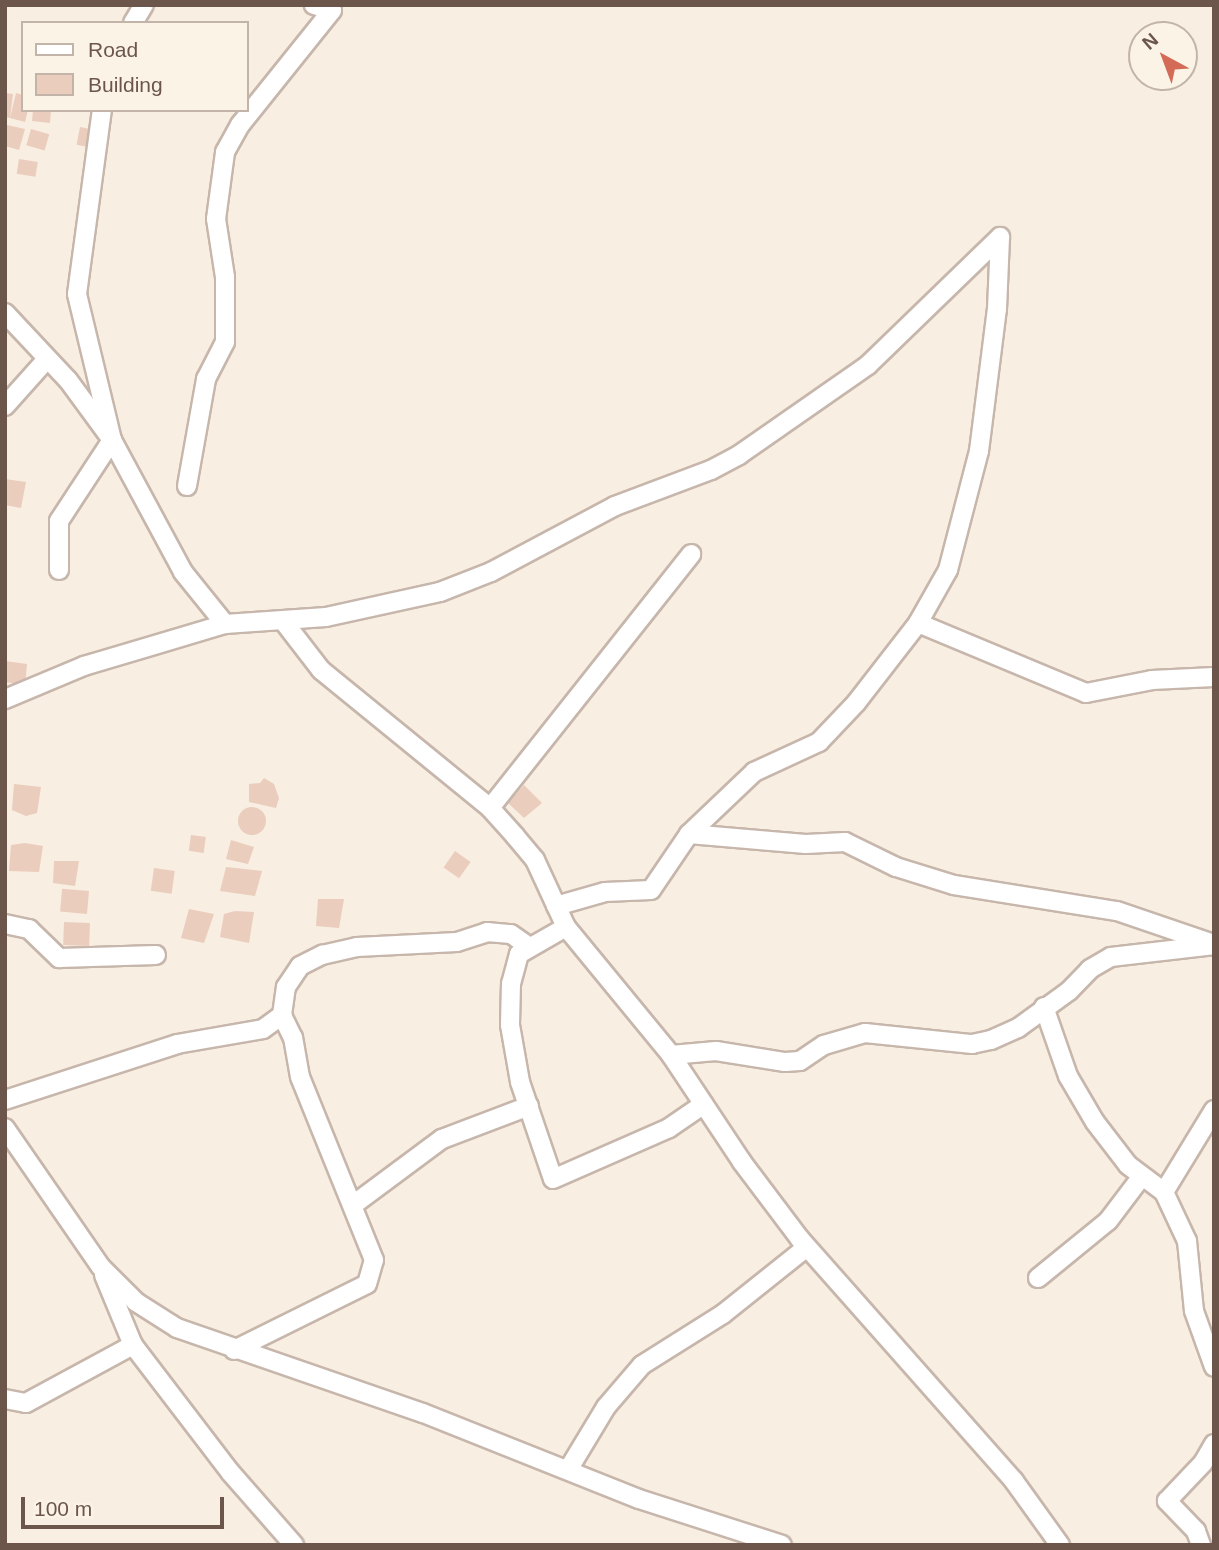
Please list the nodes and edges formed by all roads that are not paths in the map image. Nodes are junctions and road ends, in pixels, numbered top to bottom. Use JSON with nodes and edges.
{"nodes":[{"id":1,"x":144,"y":5,"type":"edge"},
{"id":2,"x":314,"y":5,"type":"edge"},
{"id":3,"x":134,"y":21,"type":"edge"},
{"id":4,"x":102,"y":112,"type":"edge"},
{"id":5,"x":5,"y":313,"type":"edge"},
{"id":6,"x":47,"y":359,"type":"junction"},
{"id":7,"x":5,"y":406,"type":"edge"},
{"id":8,"x":112,"y":440,"type":"junction"},
{"id":9,"x":187,"y":486,"type":"dead end"},
{"id":10,"x":691,"y":554,"type":"dead end"},
{"id":11,"x":59,"y":570,"type":"dead end"},
{"id":12,"x":284,"y":622,"type":"junction"},
{"id":13,"x":918,"y":623,"type":"junction"},
{"id":14,"x":225,"y":624,"type":"junction"},
{"id":15,"x":1214,"y":677,"type":"edge"},
{"id":16,"x":5,"y":699,"type":"edge"},
{"id":17,"x":490,"y":808,"type":"junction"},
{"id":18,"x":689,"y":834,"type":"junction"},
{"id":19,"x":556,"y":906,"type":"junction"},
{"id":20,"x":5,"y":924,"type":"edge"},
{"id":21,"x":566,"y":927,"type":"junction"},
{"id":22,"x":1214,"y":944,"type":"edge"},
{"id":23,"x":528,"y":946,"type":"junction"},
{"id":24,"x":156,"y":955,"type":"dead end"},
{"id":25,"x":1044,"y":1007,"type":"junction"},
{"id":26,"x":282,"y":1015,"type":"junction"},
{"id":27,"x":671,"y":1055,"type":"junction"},
{"id":28,"x":5,"y":1100,"type":"edge"},
{"id":29,"x":704,"y":1104,"type":"junction"},
{"id":30,"x":529,"y":1105,"type":"junction"},
{"id":31,"x":1214,"y":1110,"type":"edge"},
{"id":32,"x":5,"y":1128,"type":"edge"},
{"id":33,"x":1142,"y":1176,"type":"junction"},
{"id":34,"x":1164,"y":1192,"type":"junction"},
{"id":35,"x":353,"y":1205,"type":"junction"},
{"id":36,"x":807,"y":1247,"type":"junction"},
{"id":37,"x":101,"y":1268,"type":"junction"},
{"id":38,"x":1038,"y":1278,"type":"dead end"},
{"id":39,"x":134,"y":1345,"type":"junction"},
{"id":40,"x":234,"y":1350,"type":"junction"},
{"id":41,"x":1214,"y":1367,"type":"edge"},
{"id":42,"x":5,"y":1399,"type":"edge"},
{"id":43,"x":1214,"y":1444,"type":"edge"},
{"id":44,"x":568,"y":1470,"type":"junction"},
{"id":45,"x":294,"y":1545,"type":"edge"},
{"id":46,"x":782,"y":1545,"type":"edge"},
{"id":47,"x":1060,"y":1545,"type":"edge"},
{"id":48,"x":1201,"y":1545,"type":"edge"}],
"edges":[{"from":1,"to":3,"type":"street"},
{"from":2,"to":9,"type":"street"},
{"from":4,"to":8,"type":"street"},
{"from":5,"to":6,"type":"street"},
{"from":6,"to":7,"type":"street"},
{"from":6,"to":8,"type":"street"},
{"from":8,"to":11,"type":"street"},
{"from":8,"to":14,"type":"street"},
{"from":10,"to":17,"type":"street"},
{"from":12,"to":13,"type":"street"},
{"from":12,"to":14,"type":"street"},
{"from":12,"to":17,"type":"street"},
{"from":13,"to":15,"type":"street"},
{"from":13,"to":18,"type":"street"},
{"from":14,"to":16,"type":"street"},
{"from":17,"to":19,"type":"street"},
{"from":18,"to":19,"type":"street"},
{"from":18,"to":22,"type":"street"},
{"from":19,"to":21,"type":"street"},
{"from":20,"to":24,"type":"street"},
{"from":21,"to":23,"type":"street"},
{"from":21,"to":27,"type":"street"},
{"from":22,"to":25,"type":"street"},
{"from":23,"to":26,"type":"street"},
{"from":23,"to":30,"type":"street"},
{"from":25,"to":27,"type":"street"},
{"from":25,"to":33,"type":"street"},
{"from":26,"to":28,"type":"street"},
{"from":26,"to":35,"type":"street"},
{"from":27,"to":29,"type":"street"},
{"from":29,"to":30,"type":"street"},
{"from":29,"to":36,"type":"street"},
{"from":30,"to":35,"type":"street"},
{"from":31,"to":34,"type":"street"},
{"from":32,"to":37,"type":"street"},
{"from":33,"to":34,"type":"street"},
{"from":33,"to":38,"type":"street"},
{"from":34,"to":41,"type":"street"},
{"from":35,"to":40,"type":"street"},
{"from":36,"to":44,"type":"street"},
{"from":36,"to":47,"type":"street"},
{"from":37,"to":39,"type":"street"},
{"from":37,"to":40,"type":"street"},
{"from":39,"to":42,"type":"street"},
{"from":39,"to":45,"type":"street"},
{"from":40,"to":44,"type":"street"},
{"from":43,"to":48,"type":"street"},
{"from":44,"to":46,"type":"street"}]}
